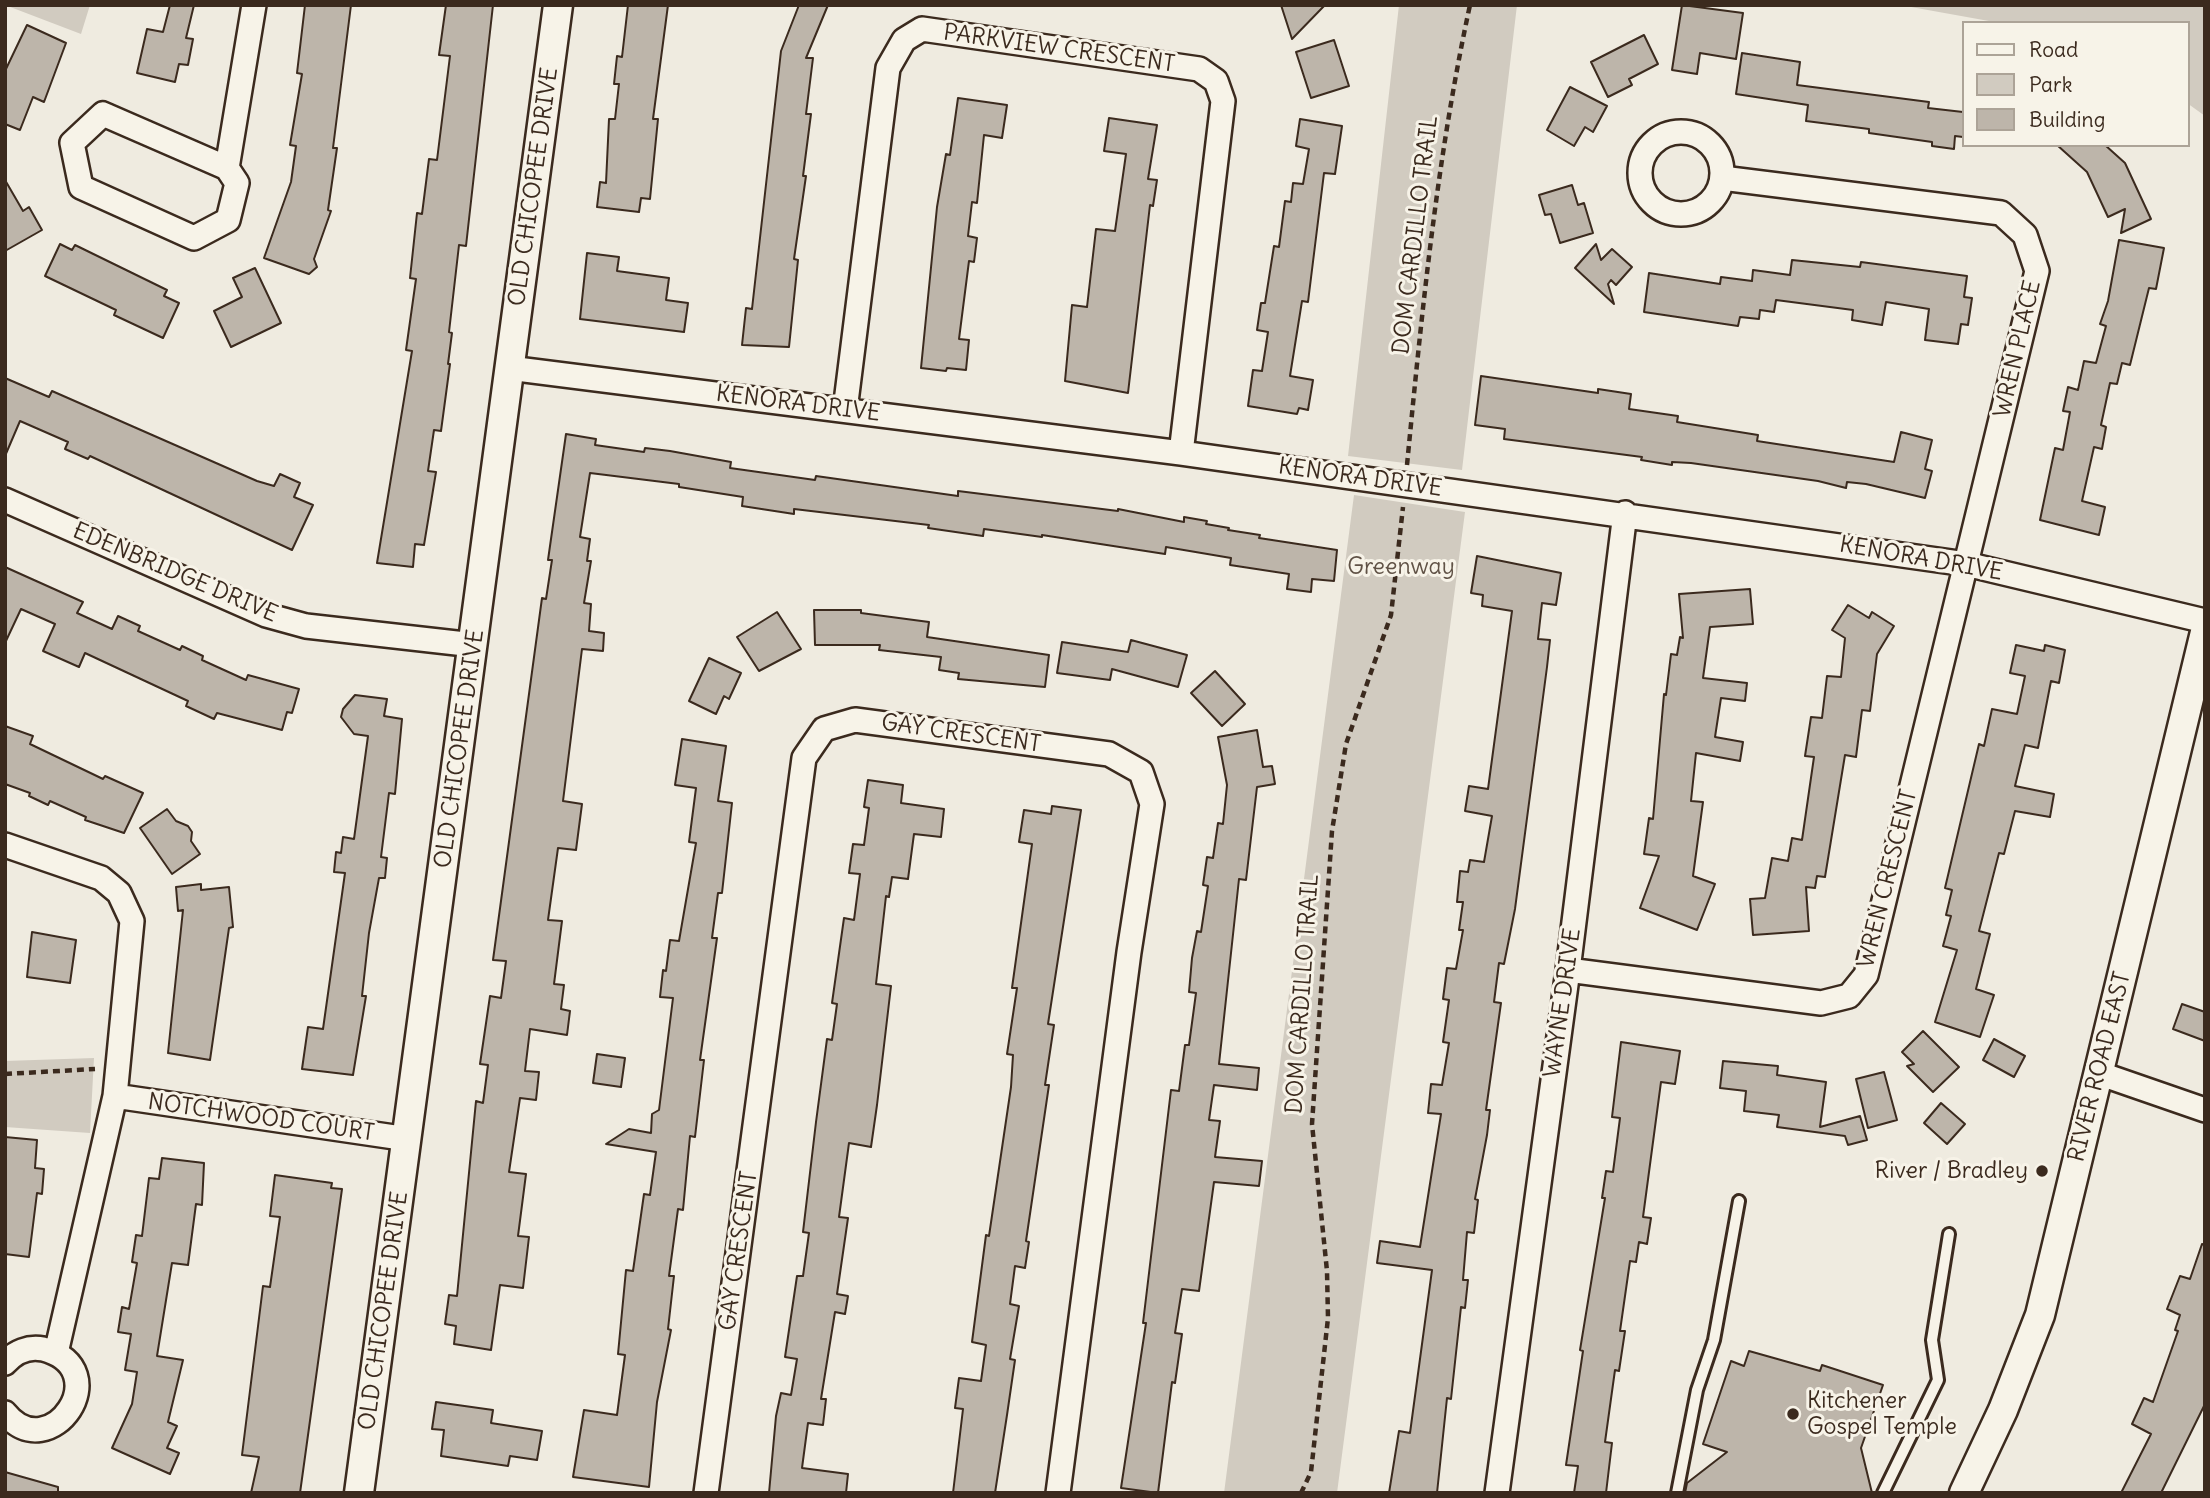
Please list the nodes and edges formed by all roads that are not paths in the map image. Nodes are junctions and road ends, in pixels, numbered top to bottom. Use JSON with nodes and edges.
{"nodes":[{"id":1,"x":254,"y":5,"type":"edge"},
{"id":2,"x":558,"y":5,"type":"edge"},
{"id":3,"x":227,"y":168,"type":"junction"},
{"id":4,"x":1722,"y":178,"type":"dead end"},
{"id":5,"x":509,"y":368,"type":"junction"},
{"id":6,"x":845,"y":410,"type":"junction"},
{"id":7,"x":1181,"y":453,"type":"junction"},
{"id":8,"x":5,"y":500,"type":"edge"},
{"id":9,"x":1625,"y":513,"type":"junction"},
{"id":10,"x":1966,"y":564,"type":"junction"},
{"id":11,"x":2205,"y":621,"type":"edge"},
{"id":12,"x":2205,"y":632,"type":"edge"},
{"id":13,"x":474,"y":645,"type":"junction"},
{"id":14,"x":5,"y":845,"type":"edge"},
{"id":15,"x":1569,"y":970,"type":"junction"},
{"id":16,"x":2098,"y":1073,"type":"junction"},
{"id":17,"x":115,"y":1096,"type":"junction"},
{"id":18,"x":2205,"y":1110,"type":"edge"},
{"id":19,"x":408,"y":1139,"type":"junction"},
{"id":20,"x":1738,"y":1201,"type":"dead end"},
{"id":21,"x":1950,"y":1234,"type":"dead end"},
{"id":22,"x":56,"y":1353,"type":"junction"},
{"id":23,"x":5,"y":1363,"type":"edge"},
{"id":24,"x":5,"y":1413,"type":"edge"},
{"id":25,"x":359,"y":1493,"type":"edge"},
{"id":26,"x":706,"y":1493,"type":"edge"},
{"id":27,"x":1058,"y":1493,"type":"edge"},
{"id":28,"x":1497,"y":1493,"type":"edge"},
{"id":29,"x":1677,"y":1493,"type":"edge"},
{"id":30,"x":1883,"y":1493,"type":"edge"},
{"id":31,"x":1964,"y":1493,"type":"edge"}],
"edges":[{"from":1,"to":3,"type":"street"},
{"from":2,"to":5,"type":"street","name":"OLD CHICOPEE DRIVE"},
{"from":3,"to":3,"type":"street"},
{"from":4,"to":10,"type":"street","name":"WREN PLACE"},
{"from":5,"to":6,"type":"street","name":"KENORA DRIVE"},
{"from":5,"to":13,"type":"street","name":"OLD CHICOPEE DRIVE"},
{"from":6,"to":7,"type":"street","name":"KENORA DRIVE"},
{"from":6,"to":7,"type":"street","name":"PARKVIEW CRESCENT"},
{"from":7,"to":9,"type":"street","name":"KENORA DRIVE"},
{"from":8,"to":13,"type":"street","name":"EDENBRIDGE DRIVE"},
{"from":9,"to":10,"type":"street","name":"KENORA DRIVE"},
{"from":9,"to":15,"type":"street","name":"WAYNE DRIVE"},
{"from":10,"to":11,"type":"street","name":"KENORA DRIVE"},
{"from":10,"to":15,"type":"street","name":"WREN CRESCENT"},
{"from":12,"to":16,"type":"street","name":"RIVER ROAD EAST"},
{"from":13,"to":19,"type":"street","name":"OLD CHICOPEE DRIVE"},
{"from":14,"to":17,"type":"street","name":"NOTCHWOOD COURT"},
{"from":15,"to":28,"type":"street","name":"WAYNE DRIVE"},
{"from":16,"to":18,"type":"street"},
{"from":16,"to":31,"type":"street","name":"RIVER ROAD EAST"},
{"from":17,"to":19,"type":"street","name":"NOTCHWOOD COURT"},
{"from":17,"to":22,"type":"street","name":"NOTCHWOOD COURT"},
{"from":19,"to":25,"type":"street","name":"OLD CHICOPEE DRIVE"},
{"from":20,"to":29,"type":"lane"},
{"from":21,"to":30,"type":"lane"},
{"from":22,"to":23,"type":"street"},
{"from":22,"to":24,"type":"street"},
{"from":26,"to":27,"type":"street","name":"GAY CRESCENT"}]}
